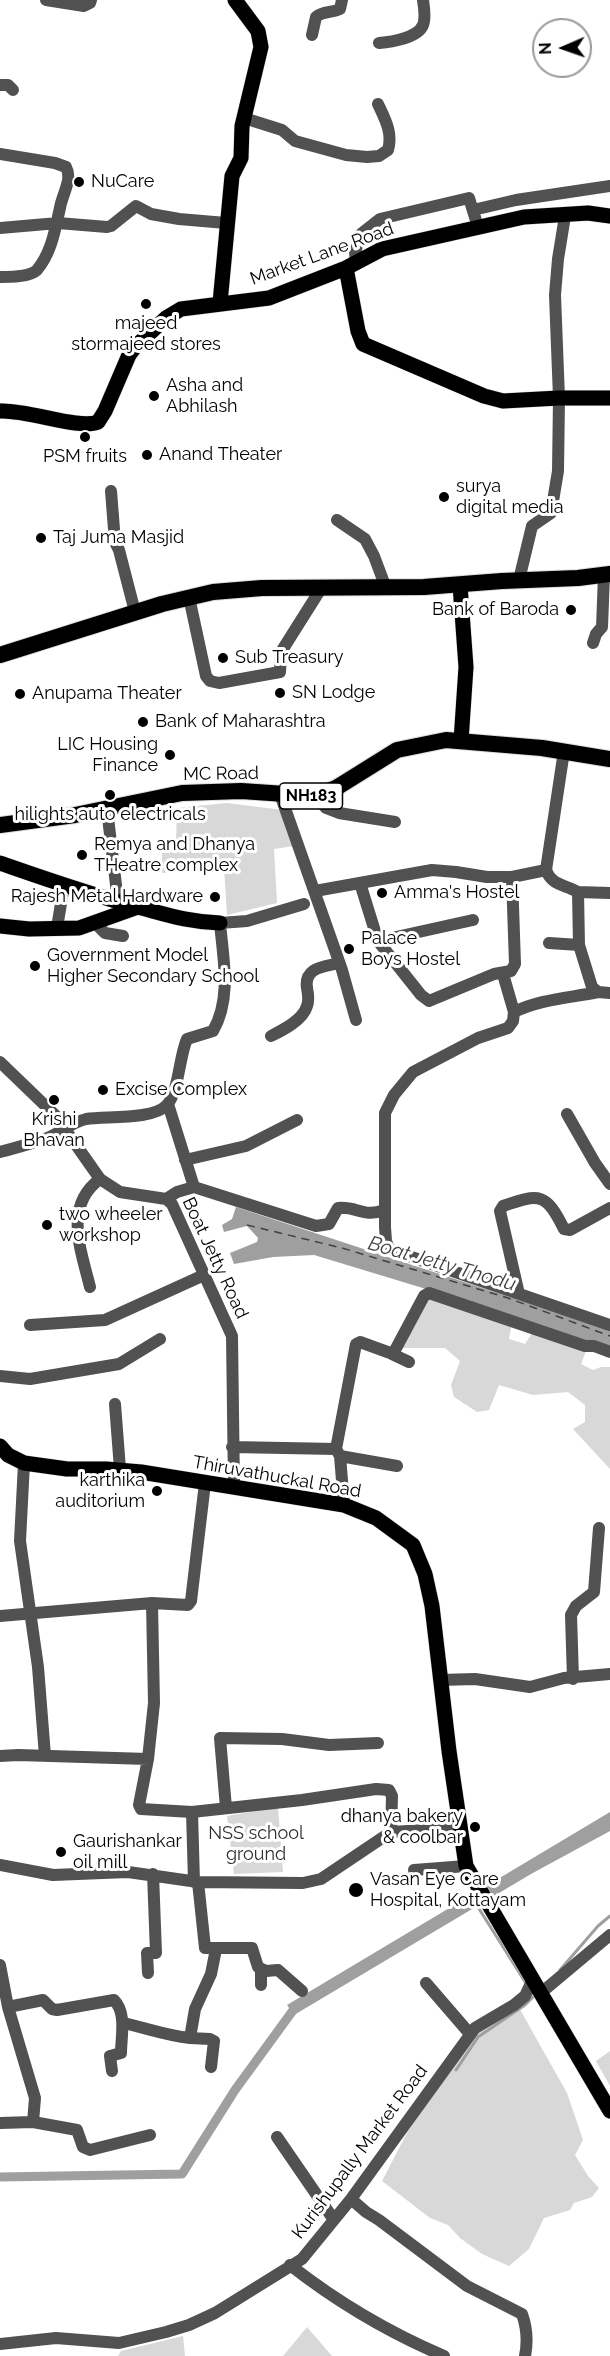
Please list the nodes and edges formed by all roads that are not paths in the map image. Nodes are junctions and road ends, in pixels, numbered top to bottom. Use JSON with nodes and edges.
{"nodes":[{"id":1,"x":46,"y":0,"type":"edge"},
{"id":2,"x":91,"y":0,"type":"edge"},
{"id":3,"x":235,"y":0,"type":"edge"},
{"id":4,"x":342,"y":0,"type":"edge"},
{"id":5,"x":423,"y":0,"type":"edge"},
{"id":6,"x":312,"y":35,"type":"dead end"},
{"id":7,"x":379,"y":44,"type":"dead end"},
{"id":8,"x":0,"y":85,"type":"edge"},
{"id":9,"x":13,"y":90,"type":"dead end"},
{"id":10,"x":378,"y":104,"type":"dead end"},
{"id":11,"x":244,"y":118,"type":"junction"},
{"id":12,"x":0,"y":154,"type":"edge"},
{"id":13,"x":610,"y":186,"type":"edge"},
{"id":14,"x":473,"y":210,"type":"junction"},
{"id":15,"x":565,"y":216,"type":"junction"},
{"id":16,"x":610,"y":216,"type":"edge"},
{"id":17,"x":226,"y":222,"type":"junction"},
{"id":18,"x":58,"y":224,"type":"junction"},
{"id":19,"x":478,"y":227,"type":"junction"},
{"id":20,"x":0,"y":228,"type":"edge"},
{"id":21,"x":351,"y":265,"type":"junction"},
{"id":22,"x":0,"y":277,"type":"edge"},
{"id":23,"x":220,"y":303,"type":"junction"},
{"id":24,"x":559,"y":398,"type":"junction"},
{"id":25,"x":610,"y":398,"type":"edge"},
{"id":26,"x":0,"y":411,"type":"edge"},
{"id":27,"x":0,"y":420,"type":"edge"},
{"id":28,"x":111,"y":491,"type":"dead end"},
{"id":29,"x":337,"y":520,"type":"dead end"},
{"id":30,"x":607,"y":574,"type":"edge"},
{"id":31,"x":519,"y":580,"type":"junction"},
{"id":32,"x":459,"y":585,"type":"junction"},
{"id":33,"x":322,"y":587,"type":"junction"},
{"id":34,"x":386,"y":588,"type":"junction"},
{"id":35,"x":189,"y":597,"type":"junction"},
{"id":36,"x":135,"y":612,"type":"junction"},
{"id":37,"x":593,"y":643,"type":"dead end"},
{"id":38,"x":0,"y":654,"type":"edge"},
{"id":39,"x":461,"y":741,"type":"junction"},
{"id":40,"x":564,"y":751,"type":"junction"},
{"id":41,"x":610,"y":759,"type":"edge"},
{"id":42,"x":280,"y":794,"type":"junction"},
{"id":43,"x":315,"y":796,"type":"junction"},
{"id":44,"x":107,"y":809,"type":"junction"},
{"id":45,"x":394,"y":822,"type":"dead end"},
{"id":46,"x":0,"y":825,"type":"edge"},
{"id":47,"x":0,"y":864,"type":"edge"},
{"id":48,"x":546,"y":870,"type":"junction"},
{"id":49,"x":512,"y":877,"type":"junction"},
{"id":50,"x":360,"y":883,"type":"junction"},
{"id":51,"x":64,"y":885,"type":"junction"},
{"id":52,"x":315,"y":891,"type":"junction"},
{"id":53,"x":578,"y":892,"type":"junction"},
{"id":54,"x":610,"y":893,"type":"edge"},
{"id":55,"x":118,"y":902,"type":"junction"},
{"id":56,"x":304,"y":904,"type":"dead end"},
{"id":57,"x":138,"y":907,"type":"junction"},
{"id":58,"x":473,"y":920,"type":"dead end"},
{"id":59,"x":95,"y":923,"type":"junction"},
{"id":60,"x":220,"y":923,"type":"junction"},
{"id":61,"x":0,"y":926,"type":"edge"},
{"id":62,"x":57,"y":928,"type":"junction"},
{"id":63,"x":123,"y":936,"type":"dead end"},
{"id":64,"x":378,"y":941,"type":"junction"},
{"id":65,"x":549,"y":943,"type":"dead end"},
{"id":66,"x":579,"y":945,"type":"junction"},
{"id":67,"x":339,"y":963,"type":"junction"},
{"id":68,"x":503,"y":974,"type":"junction"},
{"id":69,"x":604,"y":992,"type":"edge"},
{"id":70,"x":514,"y":1012,"type":"junction"},
{"id":71,"x":356,"y":1020,"type":"dead end"},
{"id":72,"x":271,"y":1036,"type":"dead end"},
{"id":73,"x":0,"y":1062,"type":"edge"},
{"id":74,"x":168,"y":1104,"type":"junction"},
{"id":75,"x":567,"y":1114,"type":"dead end"},
{"id":76,"x":297,"y":1120,"type":"dead end"},
{"id":77,"x":65,"y":1129,"type":"junction"},
{"id":78,"x":0,"y":1152,"type":"edge"},
{"id":79,"x":185,"y":1160,"type":"junction"},
{"id":80,"x":100,"y":1179,"type":"junction"},
{"id":81,"x":610,"y":1184,"type":"edge"},
{"id":82,"x":194,"y":1187,"type":"junction"},
{"id":83,"x":166,"y":1199,"type":"junction"},
{"id":84,"x":610,"y":1208,"type":"edge"},
{"id":85,"x":384,"y":1210,"type":"junction"},
{"id":86,"x":204,"y":1275,"type":"junction"},
{"id":87,"x":90,"y":1287,"type":"dead end"},
{"id":88,"x":519,"y":1294,"type":"junction"},
{"id":89,"x":30,"y":1325,"type":"dead end"},
{"id":90,"x":610,"y":1325,"type":"edge"},
{"id":91,"x":160,"y":1339,"type":"dead end"},
{"id":92,"x":610,"y":1352,"type":"edge"},
{"id":93,"x":392,"y":1354,"type":"junction"},
{"id":94,"x":409,"y":1362,"type":"dead end"},
{"id":95,"x":0,"y":1376,"type":"edge"},
{"id":96,"x":115,"y":1404,"type":"dead end"},
{"id":97,"x":0,"y":1446,"type":"edge"},
{"id":98,"x":232,"y":1447,"type":"junction"},
{"id":99,"x":338,"y":1453,"type":"junction"},
{"id":100,"x":24,"y":1463,"type":"junction"},
{"id":101,"x":397,"y":1466,"type":"dead end"},
{"id":102,"x":120,"y":1470,"type":"junction"},
{"id":103,"x":205,"y":1484,"type":"junction"},
{"id":104,"x":234,"y":1487,"type":"junction"},
{"id":105,"x":344,"y":1505,"type":"junction"},
{"id":106,"x":598,"y":1528,"type":"dead end"},
{"id":107,"x":152,"y":1603,"type":"junction"},
{"id":108,"x":29,"y":1612,"type":"junction"},
{"id":109,"x":0,"y":1616,"type":"edge"},
{"id":110,"x":610,"y":1674,"type":"edge"},
{"id":111,"x":573,"y":1678,"type":"junction"},
{"id":112,"x":440,"y":1680,"type":"junction"},
{"id":113,"x":378,"y":1743,"type":"dead end"},
{"id":114,"x":0,"y":1756,"type":"edge"},
{"id":115,"x":45,"y":1756,"type":"junction"},
{"id":116,"x":148,"y":1758,"type":"junction"},
{"id":117,"x":226,"y":1809,"type":"junction"},
{"id":118,"x":192,"y":1812,"type":"junction"},
{"id":119,"x":460,"y":1828,"type":"junction"},
{"id":120,"x":391,"y":1832,"type":"junction"},
{"id":121,"x":0,"y":1865,"type":"edge"},
{"id":122,"x":466,"y":1866,"type":"junction"},
{"id":123,"x":414,"y":1870,"type":"dead end"},
{"id":124,"x":153,"y":1874,"type":"junction"},
{"id":125,"x":196,"y":1882,"type":"junction"},
{"id":126,"x":610,"y":1935,"type":"edge"},
{"id":127,"x":216,"y":1949,"type":"junction"},
{"id":128,"x":0,"y":1965,"type":"edge"},
{"id":129,"x":261,"y":1969,"type":"junction"},
{"id":130,"x":148,"y":1973,"type":"dead end"},
{"id":131,"x":426,"y":1983,"type":"dead end"},
{"id":132,"x":261,"y":1985,"type":"dead end"},
{"id":133,"x":539,"y":1988,"type":"junction"},
{"id":134,"x":302,"y":1991,"type":"dead end"},
{"id":135,"x":8,"y":2007,"type":"junction"},
{"id":136,"x":123,"y":2023,"type":"junction"},
{"id":137,"x":470,"y":2034,"type":"junction"},
{"id":138,"x":190,"y":2037,"type":"junction"},
{"id":139,"x":212,"y":2067,"type":"dead end"},
{"id":140,"x":112,"y":2071,"type":"dead end"},
{"id":141,"x":610,"y":2111,"type":"edge"},
{"id":142,"x":33,"y":2122,"type":"junction"},
{"id":143,"x":0,"y":2123,"type":"edge"},
{"id":144,"x":150,"y":2135,"type":"dead end"},
{"id":145,"x":277,"y":2137,"type":"dead end"},
{"id":146,"x":351,"y":2199,"type":"junction"},
{"id":147,"x":334,"y":2220,"type":"junction"},
{"id":148,"x":291,"y":2265,"type":"junction"},
{"id":149,"x":0,"y":2344,"type":"edge"},
{"id":150,"x":444,"y":2356,"type":"edge"},
{"id":151,"x":525,"y":2356,"type":"edge"}],
"edges":[{"from":1,"to":2,"type":"street"},
{"from":3,"to":11,"type":"main road"},
{"from":4,"to":6,"type":"street"},
{"from":5,"to":7,"type":"street"},
{"from":8,"to":9,"type":"street"},
{"from":10,"to":11,"type":"street"},
{"from":11,"to":17,"type":"main road"},
{"from":12,"to":18,"type":"street"},
{"from":13,"to":14,"type":"street"},
{"from":14,"to":19,"type":"street"},
{"from":14,"to":21,"type":"street"},
{"from":15,"to":16,"type":"main road","name":"Market Lane Road"},
{"from":15,"to":19,"type":"main road","name":"Market Lane Road"},
{"from":15,"to":24,"type":"street"},
{"from":17,"to":18,"type":"street"},
{"from":17,"to":23,"type":"main road"},
{"from":18,"to":20,"type":"street"},
{"from":18,"to":22,"type":"street"},
{"from":19,"to":21,"type":"main road","name":"Market Lane Road"},
{"from":21,"to":23,"type":"main road","name":"Market Lane Road"},
{"from":21,"to":24,"type":"main road"},
{"from":23,"to":26,"type":"main road","name":"Market Lane Road"},
{"from":24,"to":25,"type":"main road"},
{"from":24,"to":31,"type":"street"},
{"from":26,"to":27,"type":"street"},
{"from":28,"to":36,"type":"street"},
{"from":29,"to":34,"type":"street"},
{"from":30,"to":31,"type":"highway"},
{"from":30,"to":37,"type":"street"},
{"from":31,"to":32,"type":"highway"},
{"from":32,"to":34,"type":"highway"},
{"from":32,"to":39,"type":"main road"},
{"from":33,"to":34,"type":"highway"},
{"from":33,"to":35,"type":"highway"},
{"from":33,"to":35,"type":"street"},
{"from":35,"to":36,"type":"highway"},
{"from":36,"to":38,"type":"highway"},
{"from":39,"to":40,"type":"highway","name":"MC Road","number":"NH183"},
{"from":39,"to":43,"type":"highway","name":"MC Road","number":"NH183"},
{"from":40,"to":41,"type":"highway","name":"MC Road","number":"NH183"},
{"from":40,"to":48,"type":"street"},
{"from":42,"to":43,"type":"highway","name":"MC Road","number":"NH183"},
{"from":42,"to":44,"type":"highway","name":"MC Road","number":"NH183"},
{"from":42,"to":52,"type":"street"},
{"from":43,"to":45,"type":"street"},
{"from":44,"to":46,"type":"highway","name":"MC Road","number":"NH183"},
{"from":44,"to":55,"type":"street"},
{"from":47,"to":51,"type":"main road"},
{"from":48,"to":49,"type":"street"},
{"from":48,"to":53,"type":"street"},
{"from":49,"to":50,"type":"street"},
{"from":49,"to":68,"type":"street"},
{"from":50,"to":52,"type":"street"},
{"from":50,"to":64,"type":"street"},
{"from":51,"to":55,"type":"main road"},
{"from":51,"to":62,"type":"street"},
{"from":52,"to":67,"type":"street"},
{"from":53,"to":54,"type":"street"},
{"from":53,"to":66,"type":"street"},
{"from":55,"to":57,"type":"main road"},
{"from":56,"to":60,"type":"street"},
{"from":57,"to":59,"type":"main road"},
{"from":57,"to":60,"type":"main road"},
{"from":58,"to":64,"type":"street"},
{"from":59,"to":62,"type":"main road"},
{"from":59,"to":63,"type":"street"},
{"from":60,"to":74,"type":"street"},
{"from":61,"to":62,"type":"main road"},
{"from":64,"to":68,"type":"street"},
{"from":65,"to":66,"type":"street"},
{"from":66,"to":69,"type":"street"},
{"from":67,"to":71,"type":"street"},
{"from":67,"to":72,"type":"street"},
{"from":68,"to":70,"type":"street"},
{"from":69,"to":70,"type":"street"},
{"from":70,"to":85,"type":"street"},
{"from":73,"to":77,"type":"street","name":"Boat Jetty Road"},
{"from":74,"to":77,"type":"street"},
{"from":74,"to":79,"type":"street"},
{"from":75,"to":81,"type":"street"},
{"from":76,"to":79,"type":"street"},
{"from":77,"to":78,"type":"street"},
{"from":77,"to":80,"type":"street","name":"Boat Jetty Road"},
{"from":79,"to":82,"type":"street"},
{"from":80,"to":83,"type":"street","name":"Boat Jetty Road"},
{"from":80,"to":87,"type":"street"},
{"from":82,"to":83,"type":"street"},
{"from":82,"to":85,"type":"street"},
{"from":83,"to":86,"type":"street","name":"Boat Jetty Road"},
{"from":84,"to":88,"type":"street"},
{"from":85,"to":88,"type":"street"},
{"from":86,"to":89,"type":"street"},
{"from":86,"to":98,"type":"street","name":"Boat Jetty Road"},
{"from":88,"to":90,"type":"street"},
{"from":91,"to":95,"type":"street"},
{"from":92,"to":93,"type":"street"},
{"from":93,"to":94,"type":"street"},
{"from":93,"to":99,"type":"street"},
{"from":96,"to":102,"type":"street"},
{"from":97,"to":100,"type":"main road","name":"Thiruvathuckal Road"},
{"from":98,"to":99,"type":"street"},
{"from":98,"to":104,"type":"street","name":"Boat Jetty Road"},
{"from":99,"to":101,"type":"street"},
{"from":99,"to":105,"type":"street"},
{"from":100,"to":102,"type":"main road","name":"Thiruvathuckal Road"},
{"from":100,"to":108,"type":"street"},
{"from":102,"to":103,"type":"main road","name":"Thiruvathuckal Road"},
{"from":103,"to":104,"type":"main road","name":"Thiruvathuckal Road"},
{"from":103,"to":107,"type":"street"},
{"from":104,"to":105,"type":"main road","name":"Thiruvathuckal Road"},
{"from":105,"to":112,"type":"main road","name":"Thiruvathuckal Road"},
{"from":106,"to":111,"type":"street"},
{"from":107,"to":108,"type":"street"},
{"from":107,"to":116,"type":"street"},
{"from":108,"to":109,"type":"street"},
{"from":108,"to":115,"type":"street"},
{"from":110,"to":111,"type":"street"},
{"from":111,"to":112,"type":"street"},
{"from":112,"to":119,"type":"main road","name":"Thiruvathuckal Road"},
{"from":113,"to":117,"type":"street"},
{"from":114,"to":115,"type":"street"},
{"from":115,"to":116,"type":"street"},
{"from":116,"to":118,"type":"street"},
{"from":117,"to":118,"type":"street"},
{"from":117,"to":120,"type":"street"},
{"from":118,"to":125,"type":"street"},
{"from":119,"to":120,"type":"street"},
{"from":119,"to":122,"type":"main road","name":"Thiruvathuckal Road"},
{"from":120,"to":125,"type":"street"},
{"from":121,"to":124,"type":"street"},
{"from":122,"to":123,"type":"street"},
{"from":122,"to":133,"type":"main road","name":"Thiruvathuckal Road"},
{"from":124,"to":125,"type":"street"},
{"from":124,"to":130,"type":"street"},
{"from":125,"to":127,"type":"street"},
{"from":126,"to":133,"type":"street"},
{"from":127,"to":129,"type":"street"},
{"from":127,"to":138,"type":"street"},
{"from":128,"to":135,"type":"street"},
{"from":129,"to":132,"type":"street"},
{"from":129,"to":134,"type":"street"},
{"from":131,"to":137,"type":"street"},
{"from":133,"to":137,"type":"street","name":"Kurishupally Market Road"},
{"from":133,"to":141,"type":"main road"},
{"from":135,"to":136,"type":"street"},
{"from":135,"to":142,"type":"street"},
{"from":136,"to":138,"type":"street"},
{"from":136,"to":140,"type":"street"},
{"from":137,"to":146,"type":"street","name":"Kurishupally Market Road"},
{"from":138,"to":139,"type":"street"},
{"from":142,"to":143,"type":"street"},
{"from":142,"to":144,"type":"street"},
{"from":145,"to":147,"type":"street"},
{"from":146,"to":147,"type":"street","name":"Kurishupally Market Road"},
{"from":146,"to":151,"type":"street"},
{"from":147,"to":148,"type":"street","name":"Kurishupally Market Road"},
{"from":148,"to":149,"type":"street","name":"Kurishupally Market Road"},
{"from":148,"to":150,"type":"street"}]}
